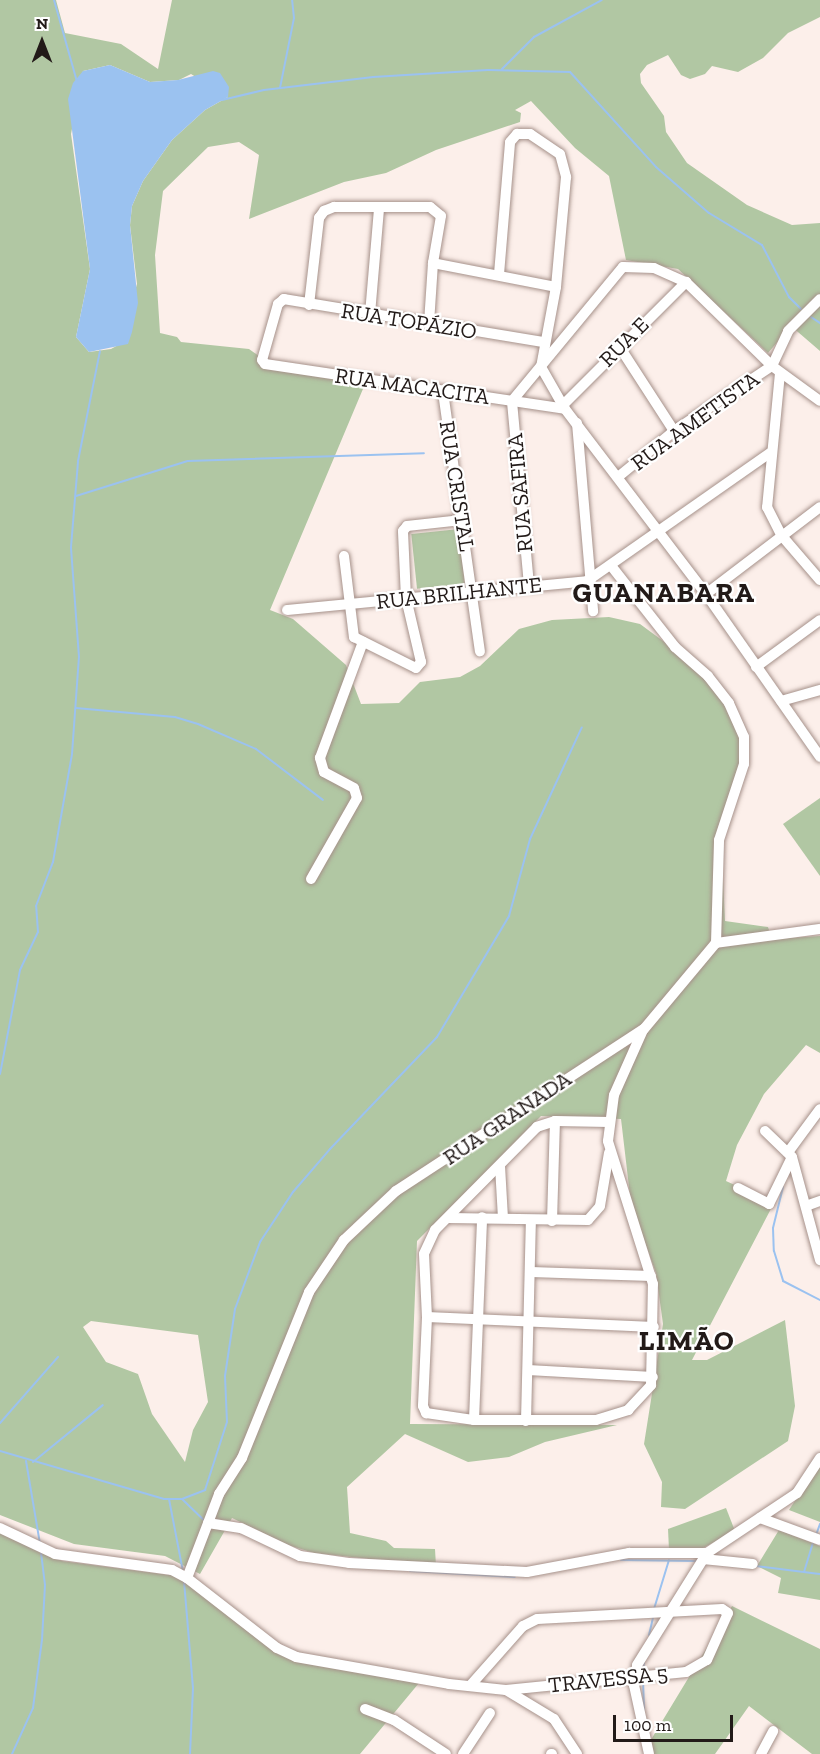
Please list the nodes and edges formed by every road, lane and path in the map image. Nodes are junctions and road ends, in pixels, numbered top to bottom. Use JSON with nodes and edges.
{"nodes":[{"id":1,"x":379,"y":209,"type":"junction"},
{"id":2,"x":433,"y":263,"type":"junction"},
{"id":3,"x":500,"y":274,"type":"junction"},
{"id":4,"x":686,"y":282,"type":"junction"},
{"id":5,"x":556,"y":287,"type":"junction"},
{"id":6,"x":820,"y":298,"type":"edge"},
{"id":7,"x":309,"y":305,"type":"junction"},
{"id":8,"x":370,"y":314,"type":"junction"},
{"id":9,"x":429,"y":324,"type":"junction"},
{"id":10,"x":543,"y":342,"type":"junction"},
{"id":11,"x":619,"y":346,"type":"junction"},
{"id":12,"x":261,"y":360,"type":"joint"},
{"id":13,"x":541,"y":367,"type":"junction"},
{"id":14,"x":776,"y":369,"type":"junction"},
{"id":15,"x":443,"y":392,"type":"junction"},
{"id":16,"x":512,"y":401,"type":"junction"},
{"id":17,"x":820,"y":401,"type":"edge"},
{"id":18,"x":564,"y":407,"type":"junction"},
{"id":19,"x":577,"y":422,"type":"junction"},
{"id":20,"x":674,"y":431,"type":"junction"},
{"id":21,"x":770,"y":453,"type":"junction"},
{"id":22,"x":618,"y":477,"type":"junction"},
{"id":23,"x":820,"y":507,"type":"edge"},
{"id":24,"x":462,"y":520,"type":"junction"},
{"id":25,"x":658,"y":530,"type":"junction"},
{"id":26,"x":782,"y":536,"type":"junction"},
{"id":27,"x":344,"y":556,"type":"dead end"},
{"id":28,"x":612,"y":567,"type":"junction"},
{"id":29,"x":820,"y":580,"type":"edge"},
{"id":30,"x":587,"y":581,"type":"junction"},
{"id":31,"x":529,"y":585,"type":"junction"},
{"id":32,"x":474,"y":594,"type":"junction"},
{"id":33,"x":706,"y":594,"type":"junction"},
{"id":34,"x":406,"y":598,"type":"junction"},
{"id":35,"x":350,"y":605,"type":"junction"},
{"id":36,"x":287,"y":610,"type":"dead end"},
{"id":37,"x":593,"y":611,"type":"dead end"},
{"id":38,"x":820,"y":620,"type":"edge"},
{"id":39,"x":363,"y":642,"type":"junction"},
{"id":40,"x":480,"y":651,"type":"dead end"},
{"id":41,"x":756,"y":667,"type":"junction"},
{"id":42,"x":820,"y":690,"type":"edge"},
{"id":43,"x":781,"y":701,"type":"junction"},
{"id":44,"x":820,"y":757,"type":"edge"},
{"id":45,"x":311,"y":879,"type":"dead end"},
{"id":46,"x":820,"y":929,"type":"edge"},
{"id":47,"x":716,"y":943,"type":"junction"},
{"id":48,"x":644,"y":1029,"type":"junction"},
{"id":49,"x":820,"y":1108,"type":"edge"},
{"id":50,"x":555,"y":1121,"type":"junction"},
{"id":51,"x":609,"y":1122,"type":"junction"},
{"id":52,"x":765,"y":1131,"type":"dead end"},
{"id":53,"x":609,"y":1153,"type":"junction"},
{"id":54,"x":791,"y":1154,"type":"junction"},
{"id":55,"x":500,"y":1166,"type":"junction"},
{"id":56,"x":738,"y":1188,"type":"dead end"},
{"id":57,"x":820,"y":1201,"type":"edge"},
{"id":58,"x":806,"y":1206,"type":"junction"},
{"id":59,"x":482,"y":1217,"type":"junction"},
{"id":60,"x":448,"y":1218,"type":"junction"},
{"id":61,"x":503,"y":1218,"type":"junction"},
{"id":62,"x":531,"y":1220,"type":"junction"},
{"id":63,"x":552,"y":1221,"type":"junction"},
{"id":64,"x":820,"y":1260,"type":"edge"},
{"id":65,"x":531,"y":1272,"type":"junction"},
{"id":66,"x":651,"y":1276,"type":"junction"},
{"id":67,"x":427,"y":1317,"type":"junction"},
{"id":68,"x":477,"y":1317,"type":"junction"},
{"id":69,"x":529,"y":1321,"type":"junction"},
{"id":70,"x":654,"y":1327,"type":"junction"},
{"id":71,"x":528,"y":1370,"type":"junction"},
{"id":72,"x":653,"y":1377,"type":"junction"},
{"id":73,"x":474,"y":1420,"type":"junction"},
{"id":74,"x":526,"y":1421,"type":"junction"},
{"id":75,"x":820,"y":1458,"type":"edge"},
{"id":76,"x":760,"y":1518,"type":"junction"},
{"id":77,"x":208,"y":1523,"type":"junction"},
{"id":78,"x":0,"y":1528,"type":"edge"},
{"id":79,"x":820,"y":1540,"type":"edge"},
{"id":80,"x":705,"y":1556,"type":"junction"},
{"id":81,"x":753,"y":1564,"type":"dead end"},
{"id":82,"x":187,"y":1578,"type":"junction"},
{"id":83,"x":667,"y":1614,"type":"junction"},
{"id":84,"x":635,"y":1676,"type":"junction"},
{"id":85,"x":470,"y":1686,"type":"junction"},
{"id":86,"x":506,"y":1690,"type":"junction"},
{"id":87,"x":365,"y":1709,"type":"dead end"},
{"id":88,"x":490,"y":1713,"type":"dead end"},
{"id":89,"x":773,"y":1731,"type":"dead end"},
{"id":90,"x":649,"y":1753,"type":"edge"},
{"id":91,"x":446,"y":1754,"type":"edge"},
{"id":92,"x":463,"y":1754,"type":"edge"},
{"id":93,"x":576,"y":1754,"type":"edge"},
{"id":94,"x":761,"y":1754,"type":"edge"}],
"edges":[{"from":1,"to":2,"type":"street"},
{"from":1,"to":7,"type":"street"},
{"from":1,"to":8,"type":"street"},
{"from":2,"to":3,"type":"street"},
{"from":2,"to":9,"type":"street"},
{"from":3,"to":5,"type":"street"},
{"from":3,"to":5,"type":"street"},
{"from":4,"to":11,"type":"street","name":"RUA E"},
{"from":4,"to":13,"type":"street"},
{"from":4,"to":14,"type":"street"},
{"from":5,"to":10,"type":"street"},
{"from":6,"to":14,"type":"street"},
{"from":7,"to":8,"type":"street","name":"RUA TOPÁZIO"},
{"from":7,"to":12,"type":"street","name":"RUA TOPÁZIO"},
{"from":8,"to":9,"type":"street","name":"RUA TOPÁZIO"},
{"from":9,"to":10,"type":"street","name":"RUA TOPÁZIO"},
{"from":10,"to":13,"type":"street"},
{"from":11,"to":18,"type":"street","name":"RUA E"},
{"from":11,"to":20,"type":"street"},
{"from":12,"to":15,"type":"street","name":"RUA MACACITA"},
{"from":13,"to":16,"type":"street"},
{"from":13,"to":18,"type":"street"},
{"from":14,"to":17,"type":"street"},
{"from":14,"to":20,"type":"street","name":"RUA AMETISTA"},
{"from":14,"to":21,"type":"street"},
{"from":15,"to":16,"type":"street","name":"RUA MACACITA"},
{"from":15,"to":24,"type":"street","name":"RUA CRISTAL"},
{"from":16,"to":18,"type":"street","name":"RUA MACACITA"},
{"from":16,"to":31,"type":"street","name":"RUA SAFIRA"},
{"from":18,"to":19,"type":"street"},
{"from":19,"to":22,"type":"street"},
{"from":19,"to":30,"type":"street"},
{"from":20,"to":22,"type":"street","name":"RUA AMETISTA"},
{"from":21,"to":25,"type":"street","name":"RUA BRILHANTE"},
{"from":21,"to":26,"type":"street"},
{"from":22,"to":25,"type":"street"},
{"from":23,"to":26,"type":"street"},
{"from":24,"to":32,"type":"street","name":"RUA CRISTAL"},
{"from":24,"to":34,"type":"street"},
{"from":25,"to":28,"type":"street","name":"RUA BRILHANTE"},
{"from":25,"to":33,"type":"street"},
{"from":26,"to":29,"type":"street"},
{"from":26,"to":33,"type":"street"},
{"from":27,"to":35,"type":"street"},
{"from":28,"to":30,"type":"street","name":"RUA BRILHANTE"},
{"from":28,"to":47,"type":"street"},
{"from":30,"to":31,"type":"street","name":"RUA BRILHANTE"},
{"from":30,"to":37,"type":"street"},
{"from":31,"to":32,"type":"street","name":"RUA BRILHANTE"},
{"from":32,"to":34,"type":"street","name":"RUA BRILHANTE"},
{"from":32,"to":40,"type":"street","name":"RUA CRISTAL"},
{"from":33,"to":41,"type":"street"},
{"from":34,"to":35,"type":"street","name":"RUA BRILHANTE"},
{"from":34,"to":39,"type":"street"},
{"from":35,"to":36,"type":"street","name":"RUA BRILHANTE"},
{"from":35,"to":39,"type":"street"},
{"from":38,"to":41,"type":"street"},
{"from":39,"to":45,"type":"street"},
{"from":41,"to":43,"type":"street"},
{"from":42,"to":43,"type":"street"},
{"from":43,"to":44,"type":"street"},
{"from":46,"to":47,"type":"street"},
{"from":47,"to":48,"type":"street","name":"RUA GRANADA"},
{"from":48,"to":51,"type":"street"},
{"from":48,"to":77,"type":"street","name":"RUA GRANADA"},
{"from":49,"to":54,"type":"street"},
{"from":50,"to":51,"type":"street"},
{"from":50,"to":55,"type":"street"},
{"from":50,"to":63,"type":"street"},
{"from":51,"to":53,"type":"street"},
{"from":52,"to":54,"type":"street"},
{"from":53,"to":63,"type":"street"},
{"from":53,"to":66,"type":"street"},
{"from":54,"to":56,"type":"street"},
{"from":54,"to":58,"type":"street"},
{"from":55,"to":60,"type":"street"},
{"from":55,"to":61,"type":"street"},
{"from":57,"to":58,"type":"street"},
{"from":58,"to":64,"type":"street"},
{"from":59,"to":60,"type":"street"},
{"from":59,"to":61,"type":"street"},
{"from":59,"to":68,"type":"street"},
{"from":60,"to":67,"type":"street"},
{"from":61,"to":62,"type":"street"},
{"from":62,"to":63,"type":"street"},
{"from":62,"to":65,"type":"street"},
{"from":65,"to":66,"type":"street"},
{"from":65,"to":69,"type":"street"},
{"from":66,"to":70,"type":"street"},
{"from":67,"to":68,"type":"street"},
{"from":67,"to":73,"type":"street"},
{"from":68,"to":69,"type":"street"},
{"from":68,"to":73,"type":"street"},
{"from":69,"to":70,"type":"street"},
{"from":69,"to":71,"type":"street"},
{"from":70,"to":72,"type":"street"},
{"from":71,"to":72,"type":"street"},
{"from":71,"to":74,"type":"street"},
{"from":72,"to":74,"type":"street"},
{"from":73,"to":74,"type":"street"},
{"from":75,"to":76,"type":"street"},
{"from":76,"to":79,"type":"street"},
{"from":76,"to":80,"type":"street"},
{"from":77,"to":80,"type":"street"},
{"from":77,"to":82,"type":"street","name":"RUA GRANADA"},
{"from":78,"to":82,"type":"street"},
{"from":80,"to":81,"type":"street"},
{"from":80,"to":83,"type":"street"},
{"from":82,"to":85,"type":"street"},
{"from":83,"to":84,"type":"street"},
{"from":83,"to":84,"type":"street","name":"TRAVESSA 5"},
{"from":83,"to":85,"type":"street"},
{"from":84,"to":86,"type":"street","name":"TRAVESSA 5"},
{"from":84,"to":90,"type":"street"},
{"from":85,"to":86,"type":"street"},
{"from":86,"to":93,"type":"street"},
{"from":87,"to":91,"type":"street"},
{"from":88,"to":92,"type":"street"},
{"from":89,"to":94,"type":"street"}]}
